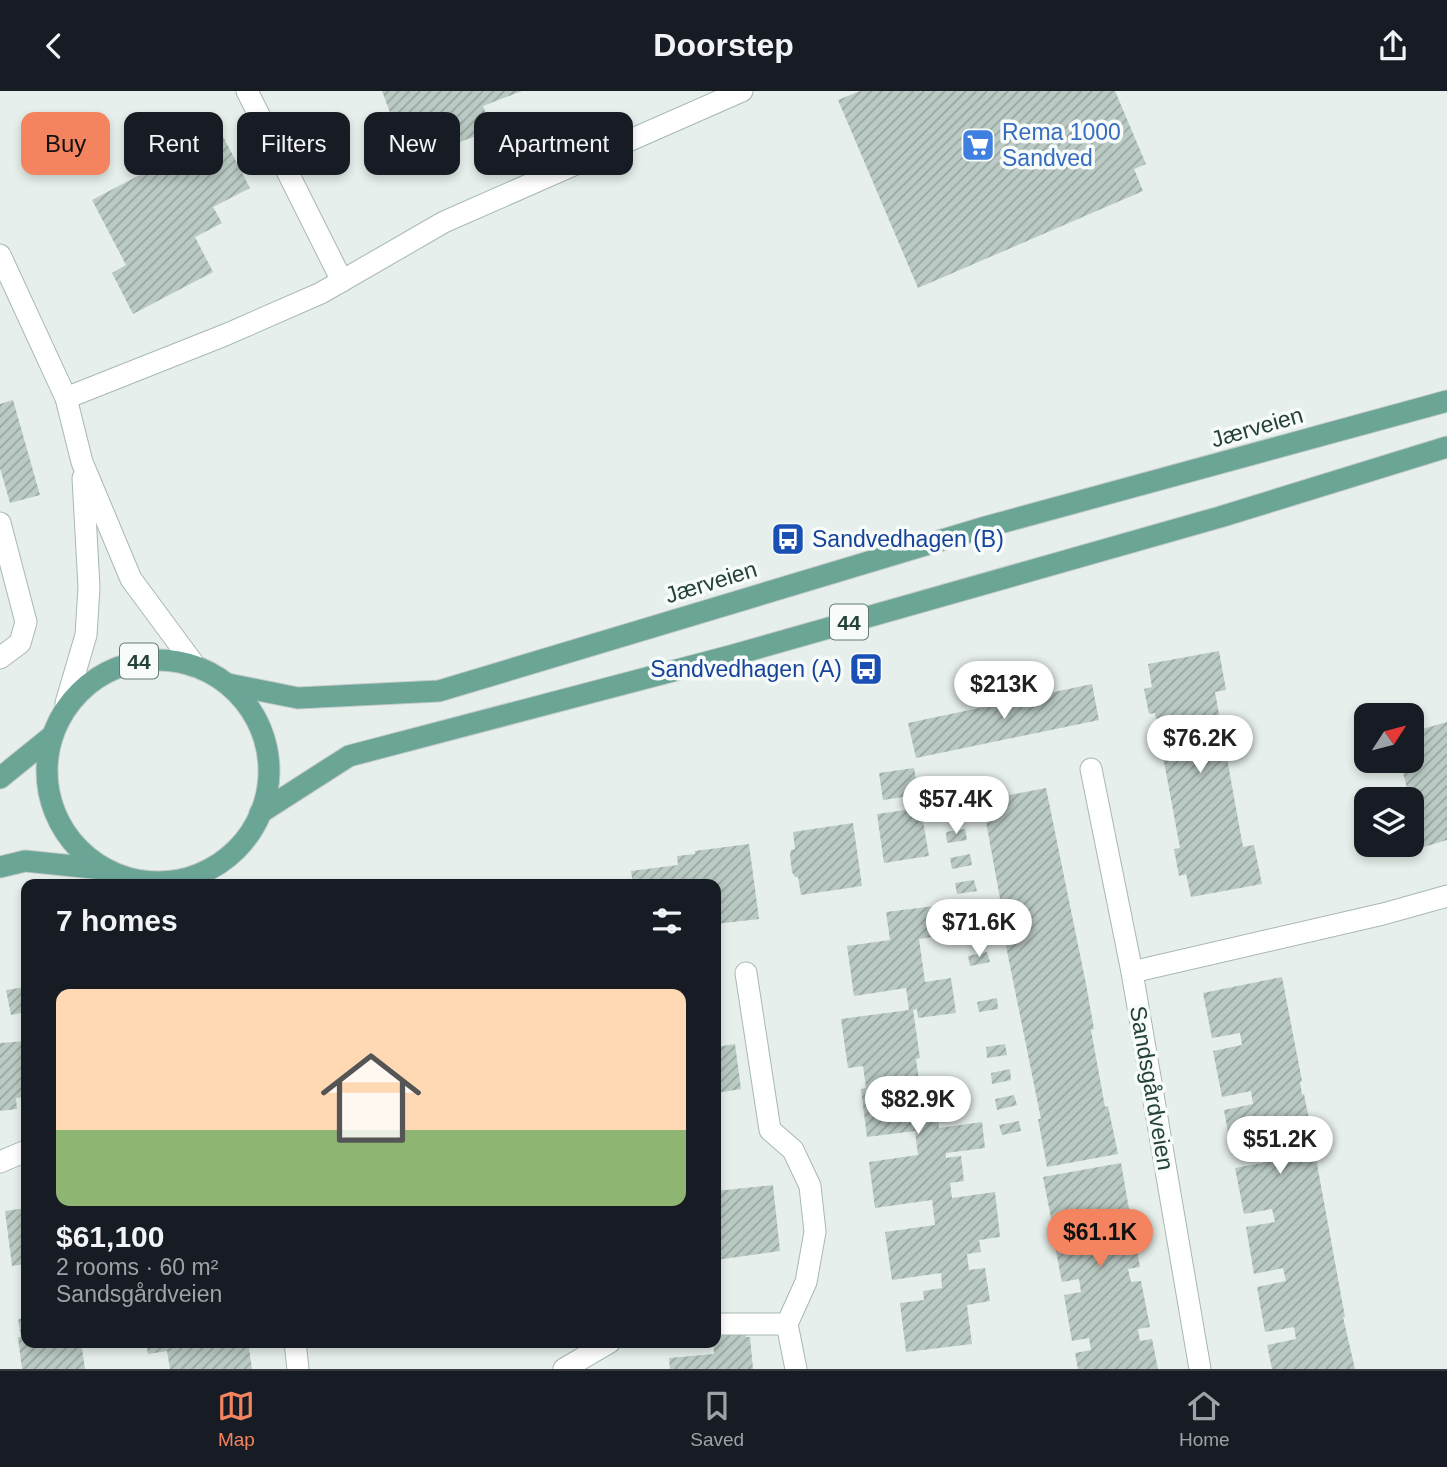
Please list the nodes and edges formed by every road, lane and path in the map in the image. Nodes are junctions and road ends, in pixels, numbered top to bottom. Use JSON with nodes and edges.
{"nodes":[{"id":1,"x":247,"y":91,"type":"edge"},
{"id":2,"x":742,"y":91,"type":"edge"},
{"id":3,"x":0,"y":255,"type":"edge"},
{"id":4,"x":342,"y":281,"type":"junction"},
{"id":5,"x":8,"y":290,"type":"edge"},
{"id":6,"x":66,"y":398,"type":"junction"},
{"id":7,"x":1447,"y":401,"type":"edge"},
{"id":8,"x":1447,"y":447,"type":"edge"},
{"id":9,"x":82,"y":462,"type":"junction"},
{"id":10,"x":0,"y":523,"type":"edge"},
{"id":11,"x":0,"y":658,"type":"edge"},
{"id":12,"x":196,"y":667,"type":"junction"},
{"id":13,"x":228,"y":684,"type":"junction"},
{"id":14,"x":66,"y":703,"type":"junction"},
{"id":15,"x":52,"y":736,"type":"junction"},
{"id":16,"x":1091,"y":769,"type":"dead end"},
{"id":17,"x":0,"y":778,"type":"edge"},
{"id":18,"x":260,"y":813,"type":"junction"},
{"id":19,"x":0,"y":867,"type":"edge"},
{"id":20,"x":103,"y":869,"type":"junction"},
{"id":21,"x":131,"y":879,"type":"edge"},
{"id":22,"x":185,"y":879,"type":"edge"},
{"id":23,"x":1447,"y":897,"type":"edge"},
{"id":24,"x":746,"y":972,"type":"dead end"},
{"id":25,"x":1132,"y":972,"type":"junction"},
{"id":26,"x":21,"y":1153,"type":"edge"},
{"id":27,"x":0,"y":1162,"type":"edge"},
{"id":28,"x":721,"y":1324,"type":"edge"},
{"id":29,"x":787,"y":1324,"type":"junction"},
{"id":30,"x":296,"y":1348,"type":"edge"},
{"id":31,"x":600,"y":1348,"type":"edge"},
{"id":32,"x":298,"y":1369,"type":"edge"},
{"id":33,"x":564,"y":1369,"type":"edge"},
{"id":34,"x":796,"y":1369,"type":"edge"},
{"id":35,"x":1200,"y":1369,"type":"edge"}],
"edges":[{"from":1,"to":4,"type":"street"},
{"from":2,"to":4,"type":"street"},
{"from":3,"to":5,"type":"street"},
{"from":4,"to":6,"type":"street"},
{"from":5,"to":6,"type":"street"},
{"from":6,"to":9,"type":"street"},
{"from":7,"to":13,"type":"main road","name":"Jærveien","number":"44"},
{"from":8,"to":18,"type":"main road","number":"44"},
{"from":9,"to":12,"type":"street"},
{"from":9,"to":14,"type":"street"},
{"from":10,"to":11,"type":"street"},
{"from":12,"to":13,"type":"main road","number":"44"},
{"from":12,"to":14,"type":"main road","number":"44"},
{"from":13,"to":18,"type":"main road","number":"44"},
{"from":14,"to":15,"type":"main road","number":"44"},
{"from":15,"to":17,"type":"main road","number":"44"},
{"from":15,"to":20,"type":"main road","number":"44"},
{"from":16,"to":25,"type":"street","name":"Sandsgårdveien"},
{"from":18,"to":22,"type":"main road","number":"44"},
{"from":19,"to":20,"type":"main road","number":"44"},
{"from":20,"to":21,"type":"main road","number":"44"},
{"from":23,"to":25,"type":"street"},
{"from":24,"to":29,"type":"street"},
{"from":25,"to":35,"type":"street","name":"Sandsgårdveien"},
{"from":26,"to":27,"type":"street"},
{"from":28,"to":29,"type":"street"},
{"from":29,"to":34,"type":"street"},
{"from":30,"to":32,"type":"street"},
{"from":31,"to":33,"type":"street"}]}
